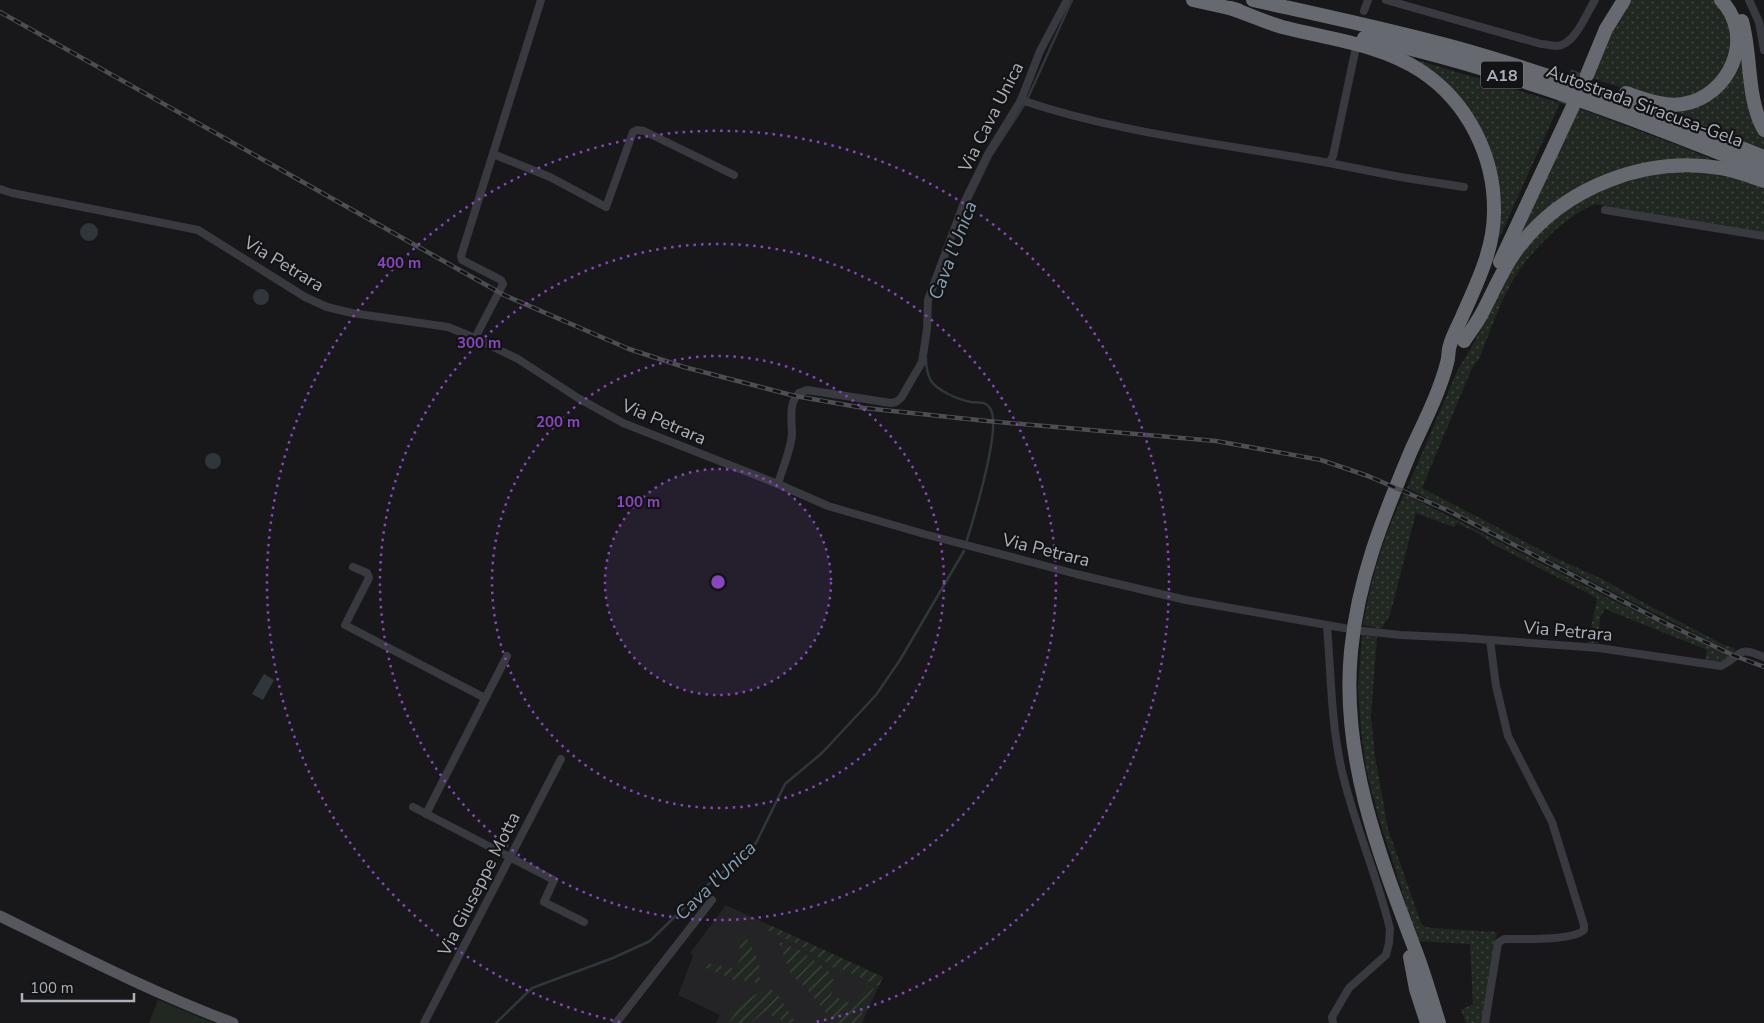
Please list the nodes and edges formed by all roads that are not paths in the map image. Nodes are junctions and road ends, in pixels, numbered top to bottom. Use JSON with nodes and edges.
{"nodes":[{"id":1,"x":541,"y":0,"type":"edge"},
{"id":2,"x":1193,"y":0,"type":"edge"},
{"id":3,"x":1253,"y":0,"type":"edge"},
{"id":4,"x":1368,"y":0,"type":"edge"},
{"id":5,"x":1386,"y":0,"type":"edge"},
{"id":6,"x":1595,"y":0,"type":"edge"},
{"id":7,"x":1614,"y":0,"type":"edge"},
{"id":8,"x":1624,"y":0,"type":"edge"},
{"id":9,"x":1722,"y":0,"type":"edge"},
{"id":10,"x":1732,"y":0,"type":"edge"},
{"id":11,"x":1749,"y":0,"type":"edge"},
{"id":12,"x":1066,"y":2,"type":"dead end"},
{"id":13,"x":1230,"y":8,"type":"junction"},
{"id":14,"x":1364,"y":11,"type":"dead end"},
{"id":15,"x":1310,"y":13,"type":"junction"},
{"id":16,"x":1764,"y":50,"type":"edge"},
{"id":17,"x":1355,"y":52,"type":"dead end"},
{"id":18,"x":1021,"y":100,"type":"junction"},
{"id":19,"x":1764,"y":130,"type":"edge"},
{"id":20,"x":493,"y":154,"type":"junction"},
{"id":21,"x":1764,"y":157,"type":"edge"},
{"id":22,"x":1329,"y":163,"type":"junction"},
{"id":23,"x":1764,"y":170,"type":"edge"},
{"id":24,"x":734,"y":176,"type":"dead end"},
{"id":25,"x":1764,"y":182,"type":"edge"},
{"id":26,"x":1464,"y":187,"type":"dead end"},
{"id":27,"x":0,"y":189,"type":"edge"},
{"id":28,"x":1605,"y":210,"type":"dead end"},
{"id":29,"x":1764,"y":236,"type":"edge"},
{"id":30,"x":475,"y":338,"type":"junction"},
{"id":31,"x":1464,"y":341,"type":"junction"},
{"id":32,"x":1448,"y":361,"type":"junction"},
{"id":33,"x":1434,"y":400,"type":"junction"},
{"id":34,"x":778,"y":484,"type":"junction"},
{"id":35,"x":353,"y":567,"type":"dead end"},
{"id":36,"x":1327,"y":626,"type":"junction"},
{"id":37,"x":1344,"y":628,"type":"dead end"},
{"id":38,"x":1362,"y":631,"type":"dead end"},
{"id":39,"x":1490,"y":640,"type":"junction"},
{"id":40,"x":507,"y":656,"type":"dead end"},
{"id":41,"x":1764,"y":657,"type":"edge"},
{"id":42,"x":485,"y":698,"type":"junction"},
{"id":43,"x":561,"y":759,"type":"dead end"},
{"id":44,"x":413,"y":807,"type":"dead end"},
{"id":45,"x":426,"y":814,"type":"junction"},
{"id":46,"x":510,"y":857,"type":"junction"},
{"id":47,"x":712,"y":900,"type":"dead end"},
{"id":48,"x":1400,"y":913,"type":"junction"},
{"id":49,"x":0,"y":916,"type":"edge"},
{"id":50,"x":584,"y":922,"type":"dead end"},
{"id":51,"x":1409,"y":950,"type":"junction"},
{"id":52,"x":199,"y":1010,"type":"junction"},
{"id":53,"x":223,"y":1023,"type":"edge"},
{"id":54,"x":233,"y":1023,"type":"edge"},
{"id":55,"x":424,"y":1023,"type":"edge"},
{"id":56,"x":616,"y":1023,"type":"edge"},
{"id":57,"x":1333,"y":1023,"type":"edge"},
{"id":58,"x":1427,"y":1023,"type":"edge"},
{"id":59,"x":1433,"y":1023,"type":"edge"},
{"id":60,"x":1439,"y":1023,"type":"edge"},
{"id":61,"x":1485,"y":1023,"type":"edge"}],
"edges":[{"from":1,"to":20,"type":"street"},
{"from":2,"to":13,"type":"highway","name":"Autostrada Siracusa-Gela","number":"A18"},
{"from":3,"to":15,"type":"highway","name":"Autostrada Siracusa-Gela","number":"A18"},
{"from":4,"to":14,"type":"street"},
{"from":5,"to":6,"type":"street"},
{"from":7,"to":8,"type":"highway"},
{"from":9,"to":15,"type":"highway"},
{"from":10,"to":19,"type":"highway"},
{"from":11,"to":16,"type":"street"},
{"from":12,"to":18,"type":"street","name":"Via Cava Unica"},
{"from":13,"to":23,"type":"highway","name":"Autostrada Siracusa-Gela","number":"A18"},
{"from":13,"to":32,"type":"highway"},
{"from":15,"to":21,"type":"highway","name":"Autostrada Siracusa-Gela","number":"A18"},
{"from":17,"to":22,"type":"street"},
{"from":18,"to":22,"type":"street"},
{"from":18,"to":34,"type":"street","name":"Via Cava Unica"},
{"from":20,"to":24,"type":"street"},
{"from":20,"to":30,"type":"street"},
{"from":22,"to":26,"type":"street"},
{"from":25,"to":31,"type":"highway"},
{"from":27,"to":30,"type":"street","name":"Via Petrara"},
{"from":28,"to":29,"type":"street"},
{"from":30,"to":34,"type":"street","name":"Via Petrara"},
{"from":31,"to":32,"type":"highway"},
{"from":31,"to":33,"type":"highway"},
{"from":32,"to":33,"type":"highway"},
{"from":33,"to":48,"type":"highway"},
{"from":34,"to":36,"type":"street","name":"Via Petrara"},
{"from":35,"to":42,"type":"street"},
{"from":36,"to":37,"type":"street","name":"Via Petrara"},
{"from":36,"to":57,"type":"street"},
{"from":38,"to":39,"type":"street","name":"Via Petrara"},
{"from":39,"to":41,"type":"street","name":"Via Petrara"},
{"from":39,"to":61,"type":"street"},
{"from":40,"to":42,"type":"street"},
{"from":42,"to":45,"type":"street"},
{"from":43,"to":46,"type":"street","name":"Via Giuseppe Motta"},
{"from":44,"to":45,"type":"street"},
{"from":45,"to":46,"type":"street"},
{"from":46,"to":50,"type":"street"},
{"from":46,"to":55,"type":"street","name":"Via Giuseppe Motta"},
{"from":47,"to":56,"type":"street"},
{"from":48,"to":51,"type":"highway"},
{"from":48,"to":60,"type":"highway"},
{"from":49,"to":52,"type":"main road"},
{"from":51,"to":58,"type":"highway"},
{"from":51,"to":59,"type":"highway"},
{"from":52,"to":53,"type":"main road"},
{"from":52,"to":54,"type":"main road"}]}
